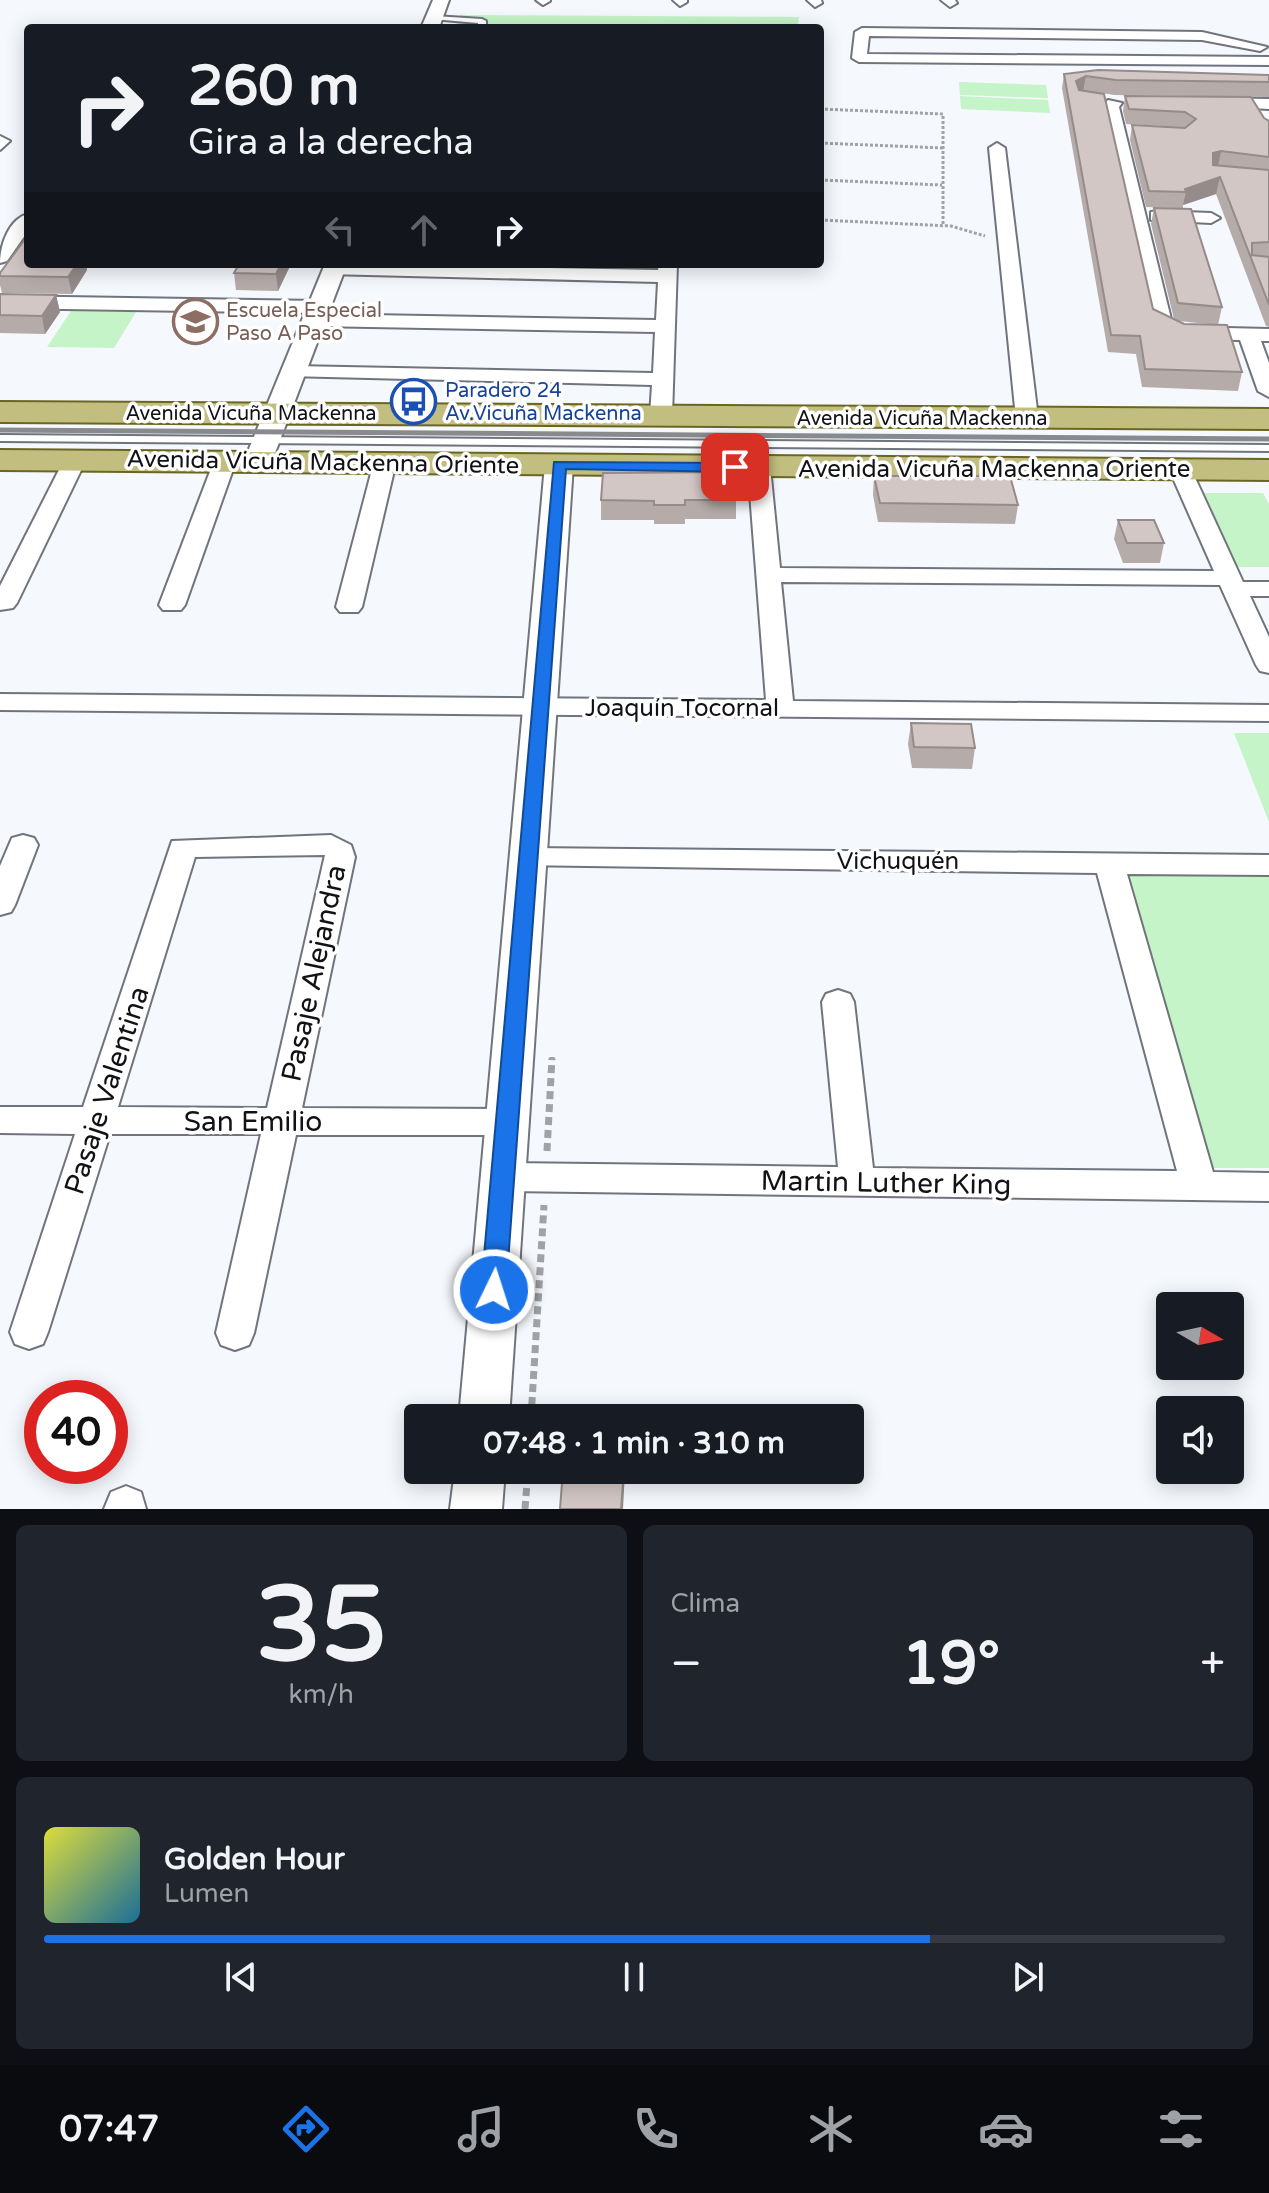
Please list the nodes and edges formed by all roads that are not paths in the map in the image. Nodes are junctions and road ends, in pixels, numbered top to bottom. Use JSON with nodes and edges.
{"nodes":[{"id":1,"x":441,"y":0,"type":"edge"},
{"id":2,"x":432,"y":23,"type":"edge"},
{"id":3,"x":482,"y":24,"type":"edge"},
{"id":4,"x":1266,"y":51,"type":"edge"},
{"id":5,"x":1111,"y":101,"type":"dead end"},
{"id":6,"x":1199,"y":103,"type":"edge"},
{"id":7,"x":1263,"y":110,"type":"edge"},
{"id":8,"x":0,"y":138,"type":"edge"},
{"id":9,"x":0,"y":148,"type":"edge"},
{"id":10,"x":997,"y":148,"type":"dead end"},
{"id":11,"x":1136,"y":215,"type":"junction"},
{"id":12,"x":1211,"y":218,"type":"dead end"},
{"id":13,"x":22,"y":235,"type":"edge"},
{"id":14,"x":0,"y":257,"type":"edge"},
{"id":15,"x":335,"y":268,"type":"edge"},
{"id":16,"x":446,"y":268,"type":"edge"},
{"id":17,"x":668,"y":270,"type":"edge"},
{"id":18,"x":0,"y":302,"type":"edge"},
{"id":19,"x":317,"y":314,"type":"junction"},
{"id":20,"x":665,"y":326,"type":"junction"},
{"id":21,"x":1170,"y":330,"type":"junction"},
{"id":22,"x":1259,"y":334,"type":"edge"},
{"id":23,"x":1144,"y":335,"type":"edge"},
{"id":24,"x":294,"y":372,"type":"junction"},
{"id":25,"x":663,"y":379,"type":"junction"},
{"id":26,"x":1269,"y":391,"type":"edge"},
{"id":27,"x":0,"y":412,"type":"edge"},
{"id":28,"x":661,"y":416,"type":"junction"},
{"id":29,"x":1027,"y":418,"type":"junction"},
{"id":30,"x":1269,"y":419,"type":"edge"},
{"id":31,"x":0,"y":438,"type":"edge"},
{"id":32,"x":267,"y":438,"type":"junction"},
{"id":33,"x":1269,"y":448,"type":"edge"},
{"id":34,"x":0,"y":460,"type":"edge"},
{"id":35,"x":75,"y":460,"type":"junction"},
{"id":36,"x":225,"y":461,"type":"junction"},
{"id":37,"x":385,"y":462,"type":"junction"},
{"id":38,"x":559,"y":465,"type":"junction"},
{"id":39,"x":759,"y":467,"type":"junction"},
{"id":40,"x":1180,"y":469,"type":"junction"},
{"id":41,"x":1269,"y":470,"type":"edge"},
{"id":42,"x":769,"y":575,"type":"junction"},
{"id":43,"x":1231,"y":584,"type":"junction"},
{"id":44,"x":1269,"y":589,"type":"edge"},
{"id":45,"x":4,"y":603,"type":"dead end"},
{"id":46,"x":172,"y":605,"type":"dead end"},
{"id":47,"x":349,"y":607,"type":"dead end"},
{"id":48,"x":1269,"y":665,"type":"edge"},
{"id":49,"x":0,"y":702,"type":"edge"},
{"id":50,"x":540,"y":707,"type":"junction"},
{"id":51,"x":780,"y":709,"type":"junction"},
{"id":52,"x":1269,"y":713,"type":"edge"},
{"id":53,"x":23,"y":845,"type":"dead end"},
{"id":54,"x":336,"y":848,"type":"joint"},
{"id":55,"x":527,"y":858,"type":"junction"},
{"id":56,"x":1109,"y":863,"type":"junction"},
{"id":57,"x":1269,"y":865,"type":"edge"},
{"id":58,"x":0,"y":905,"type":"edge"},
{"id":59,"x":838,"y":1002,"type":"dead end"},
{"id":60,"x":0,"y":1120,"type":"edge"},
{"id":61,"x":96,"y":1121,"type":"junction"},
{"id":62,"x":281,"y":1121,"type":"junction"},
{"id":63,"x":507,"y":1122,"type":"junction"},
{"id":64,"x":503,"y":1177,"type":"junction"},
{"id":65,"x":857,"y":1181,"type":"junction"},
{"id":66,"x":1199,"y":1186,"type":"junction"},
{"id":67,"x":1269,"y":1187,"type":"edge"},
{"id":68,"x":29,"y":1332,"type":"dead end"},
{"id":69,"x":235,"y":1333,"type":"dead end"},
{"id":70,"x":485,"y":1404,"type":"edge"},
{"id":71,"x":479,"y":1484,"type":"edge"},
{"id":72,"x":476,"y":1509,"type":"edge"}],
"edges":[{"from":1,"to":2,"type":"street"},
{"from":2,"to":3,"type":"lane"},
{"from":4,"to":4,"type":"street"},
{"from":5,"to":11,"type":"street"},
{"from":6,"to":7,"type":"street"},
{"from":8,"to":9,"type":"lane"},
{"from":10,"to":29,"type":"street"},
{"from":11,"to":12,"type":"street"},
{"from":11,"to":21,"type":"street"},
{"from":13,"to":14,"type":"street"},
{"from":15,"to":19,"type":"street"},
{"from":16,"to":17,"type":"street"},
{"from":17,"to":20,"type":"street"},
{"from":18,"to":19,"type":"street"},
{"from":19,"to":20,"type":"street"},
{"from":19,"to":24,"type":"street"},
{"from":20,"to":25,"type":"street"},
{"from":21,"to":22,"type":"street"},
{"from":21,"to":23,"type":"street"},
{"from":22,"to":26,"type":"street"},
{"from":24,"to":25,"type":"street"},
{"from":24,"to":32,"type":"street"},
{"from":25,"to":28,"type":"street"},
{"from":27,"to":32,"type":"main road","name":"Avenida Vicuña Mackenna"},
{"from":28,"to":29,"type":"main road","name":"Avenida Vicuña Mackenna"},
{"from":28,"to":32,"type":"main road","name":"Avenida Vicuña Mackenna"},
{"from":29,"to":30,"type":"main road","name":"Avenida Vicuña Mackenna"},
{"from":31,"to":32,"type":"lane"},
{"from":32,"to":33,"type":"lane"},
{"from":32,"to":36,"type":"main road","name":"Avenida Vicuña Mackenna Oriente"},
{"from":32,"to":37,"type":"main road","name":"Avenida Vicuña Mackenna Oriente"},
{"from":34,"to":35,"type":"main road","name":"Avenida Vicuña Mackenna Oriente"},
{"from":35,"to":36,"type":"main road","name":"Avenida Vicuña Mackenna Oriente"},
{"from":35,"to":45,"type":"street"},
{"from":36,"to":46,"type":"street"},
{"from":37,"to":38,"type":"main road","name":"Avenida Vicuña Mackenna Oriente"},
{"from":37,"to":47,"type":"street"},
{"from":38,"to":39,"type":"main road","name":"Avenida Vicuña Mackenna Oriente"},
{"from":38,"to":50,"type":"street"},
{"from":39,"to":40,"type":"main road","name":"Avenida Vicuña Mackenna Oriente"},
{"from":39,"to":42,"type":"street"},
{"from":40,"to":41,"type":"main road","name":"Avenida Vicuña Mackenna Oriente"},
{"from":40,"to":43,"type":"street"},
{"from":42,"to":43,"type":"street"},
{"from":42,"to":51,"type":"street"},
{"from":43,"to":44,"type":"street"},
{"from":43,"to":48,"type":"street"},
{"from":49,"to":50,"type":"street","name":"Joaquín Tocornal"},
{"from":50,"to":51,"type":"street","name":"Joaquín Tocornal"},
{"from":50,"to":55,"type":"street"},
{"from":51,"to":52,"type":"street","name":"Joaquín Tocornal"},
{"from":53,"to":58,"type":"street"},
{"from":54,"to":61,"type":"street","name":"Pasaje Valentina"},
{"from":54,"to":62,"type":"street","name":"Pasaje Alejandra"},
{"from":55,"to":56,"type":"street","name":"Vichuquén"},
{"from":55,"to":63,"type":"street"},
{"from":56,"to":57,"type":"street","name":"Vichuquén"},
{"from":56,"to":66,"type":"street"},
{"from":59,"to":65,"type":"street"},
{"from":60,"to":61,"type":"street","name":"San Emilio"},
{"from":61,"to":62,"type":"street","name":"San Emilio"},
{"from":61,"to":68,"type":"street","name":"Pasaje Valentina"},
{"from":62,"to":63,"type":"street","name":"San Emilio"},
{"from":62,"to":69,"type":"street","name":"Pasaje Alejandra"},
{"from":63,"to":64,"type":"street"},
{"from":64,"to":65,"type":"street","name":"Martin Luther King"},
{"from":64,"to":70,"type":"street"},
{"from":65,"to":66,"type":"street","name":"Martin Luther King"},
{"from":66,"to":67,"type":"street","name":"Martin Luther King"},
{"from":71,"to":72,"type":"street"}]}
